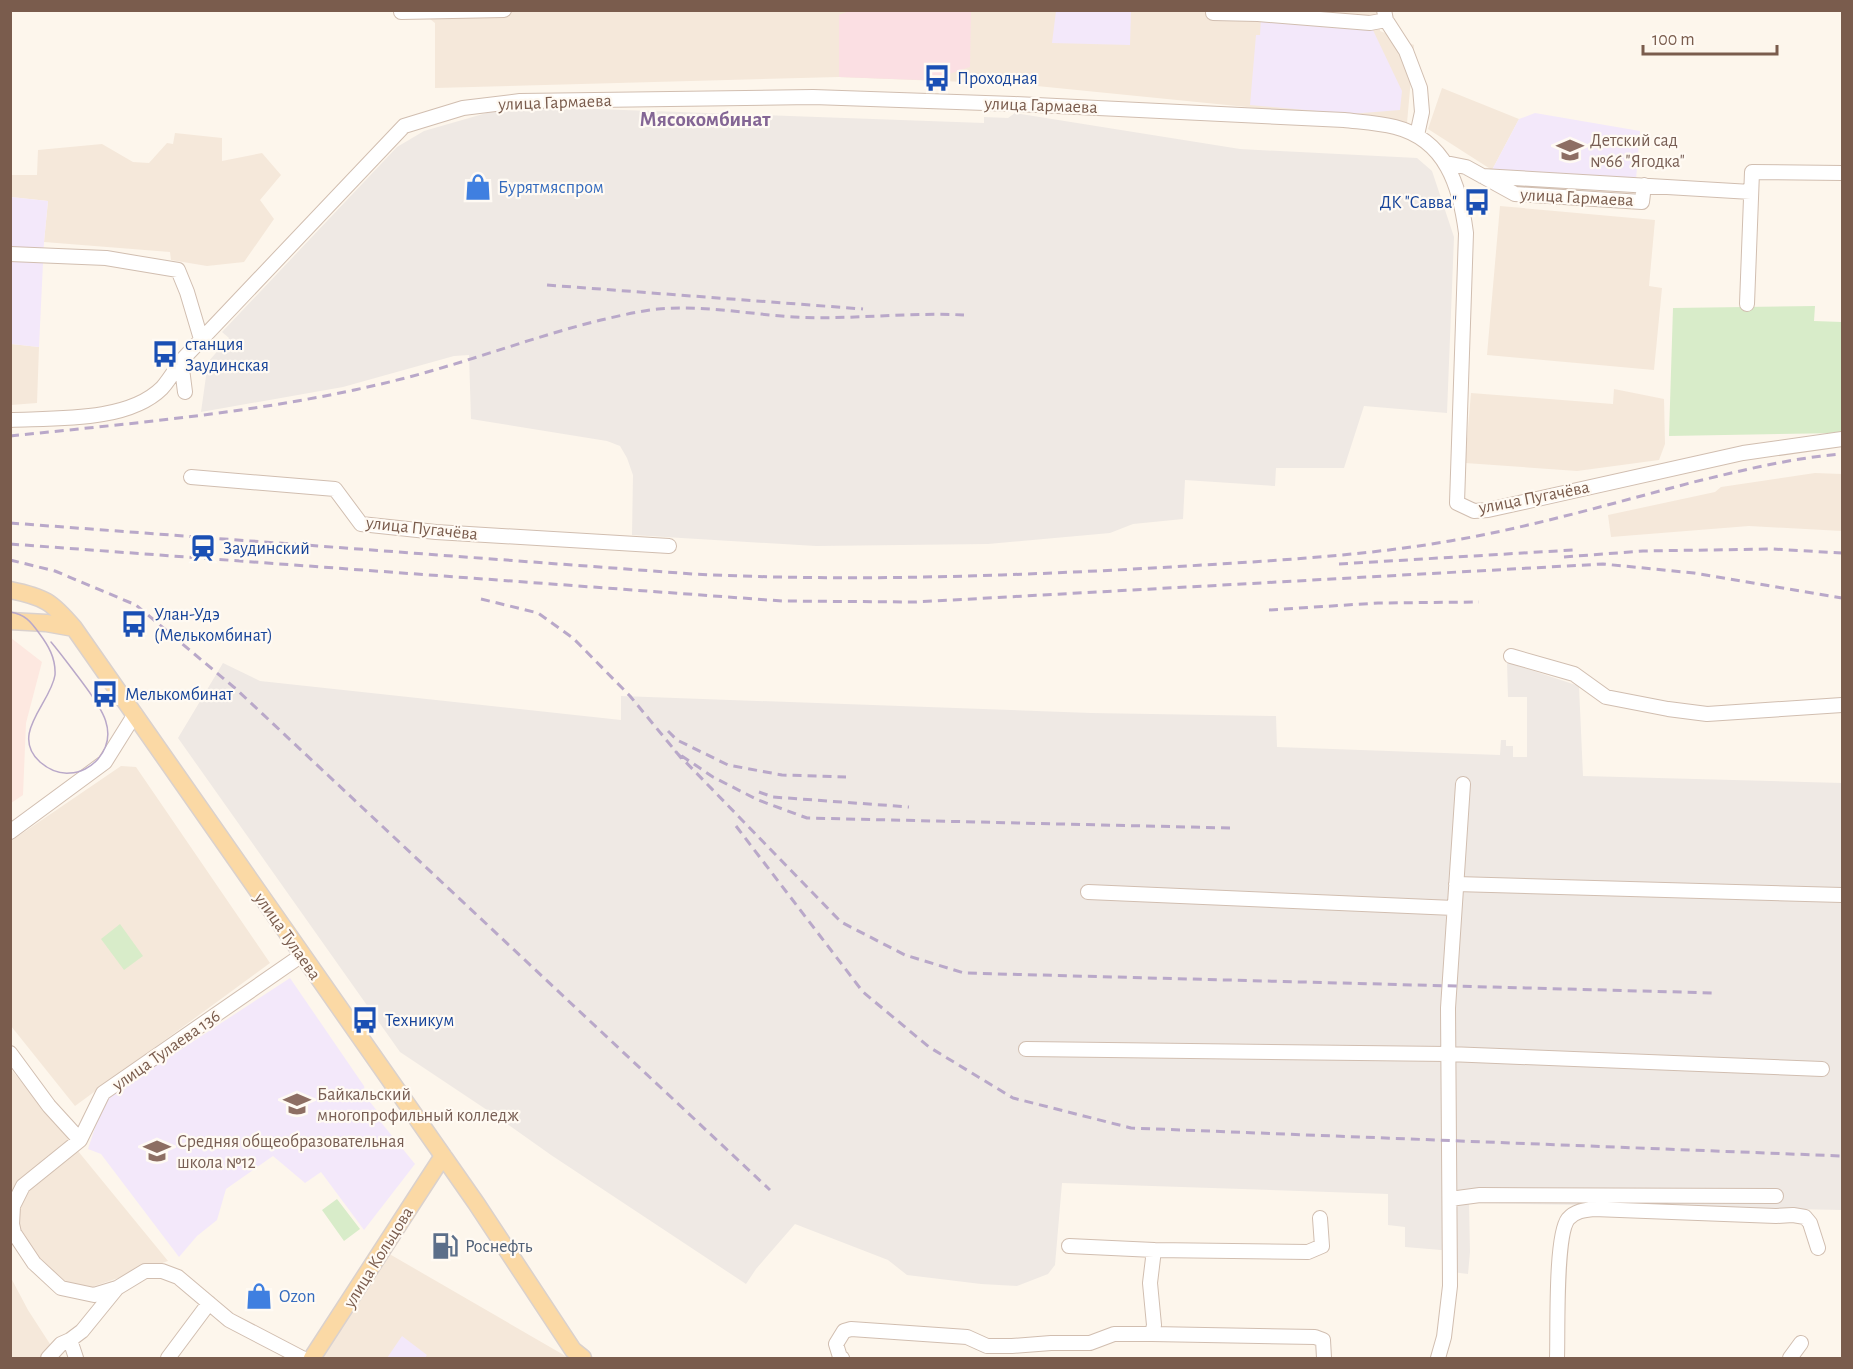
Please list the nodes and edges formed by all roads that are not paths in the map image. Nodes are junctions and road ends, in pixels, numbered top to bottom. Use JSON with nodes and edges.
{"nodes":[{"id":1,"x":504,"y":10,"type":"edge"},
{"id":2,"x":401,"y":12,"type":"edge"},
{"id":3,"x":1213,"y":13,"type":"dead end"},
{"id":4,"x":1385,"y":15,"type":"edge"},
{"id":5,"x":1417,"y":135,"type":"junction"},
{"id":6,"x":1446,"y":163,"type":"junction"},
{"id":7,"x":1842,"y":173,"type":"edge"},
{"id":8,"x":1751,"y":192,"type":"junction"},
{"id":9,"x":10,"y":254,"type":"edge"},
{"id":10,"x":1747,"y":304,"type":"dead end"},
{"id":11,"x":201,"y":339,"type":"junction"},
{"id":12,"x":181,"y":361,"type":"junction"},
{"id":13,"x":184,"y":392,"type":"dead end"},
{"id":14,"x":10,"y":420,"type":"edge"},
{"id":15,"x":1842,"y":439,"type":"edge"},
{"id":16,"x":191,"y":477,"type":"dead end"},
{"id":17,"x":669,"y":546,"type":"dead end"},
{"id":18,"x":10,"y":590,"type":"edge"},
{"id":19,"x":10,"y":621,"type":"edge"},
{"id":20,"x":74,"y":628,"type":"junction"},
{"id":21,"x":1511,"y":656,"type":"dead end"},
{"id":22,"x":1842,"y":705,"type":"edge"},
{"id":23,"x":135,"y":714,"type":"junction"},
{"id":24,"x":1462,"y":784,"type":"dead end"},
{"id":25,"x":10,"y":832,"type":"edge"},
{"id":26,"x":1456,"y":884,"type":"junction"},
{"id":27,"x":1088,"y":892,"type":"dead end"},
{"id":28,"x":1842,"y":895,"type":"edge"},
{"id":29,"x":1454,"y":908,"type":"junction"},
{"id":30,"x":302,"y":955,"type":"junction"},
{"id":31,"x":1026,"y":1049,"type":"dead end"},
{"id":32,"x":10,"y":1053,"type":"edge"},
{"id":33,"x":1448,"y":1054,"type":"junction"},
{"id":34,"x":1822,"y":1069,"type":"dead end"},
{"id":35,"x":80,"y":1140,"type":"junction"},
{"id":36,"x":443,"y":1156,"type":"junction"},
{"id":37,"x":1776,"y":1196,"type":"dead end"},
{"id":38,"x":1450,"y":1199,"type":"junction"},
{"id":39,"x":1320,"y":1218,"type":"dead end"},
{"id":40,"x":1069,"y":1246,"type":"dead end"},
{"id":41,"x":1818,"y":1248,"type":"dead end"},
{"id":42,"x":1154,"y":1250,"type":"junction"},
{"id":43,"x":117,"y":1288,"type":"junction"},
{"id":44,"x":209,"y":1303,"type":"junction"},
{"id":45,"x":1152,"y":1334,"type":"junction"},
{"id":46,"x":70,"y":1340,"type":"junction"},
{"id":47,"x":1801,"y":1343,"type":"dead end"},
{"id":48,"x":838,"y":1356,"type":"edge"},
{"id":49,"x":48,"y":1359,"type":"edge"},
{"id":50,"x":76,"y":1359,"type":"edge"},
{"id":51,"x":168,"y":1359,"type":"edge"},
{"id":52,"x":302,"y":1359,"type":"edge"},
{"id":53,"x":312,"y":1359,"type":"edge"},
{"id":54,"x":583,"y":1359,"type":"edge"},
{"id":55,"x":1324,"y":1359,"type":"edge"},
{"id":56,"x":1438,"y":1359,"type":"edge"},
{"id":57,"x":1557,"y":1359,"type":"edge"},
{"id":58,"x":1790,"y":1359,"type":"edge"}],
"edges":[{"from":1,"to":2,"type":"street"},
{"from":3,"to":4,"type":"street"},
{"from":4,"to":5,"type":"street"},
{"from":5,"to":6,"type":"street","name":"улица Гармаева"},
{"from":5,"to":11,"type":"street","name":"улица Гармаева"},
{"from":6,"to":8,"type":"street","name":"улица Гармаева"},
{"from":6,"to":15,"type":"street","name":"улица Пугачёва"},
{"from":7,"to":8,"type":"street"},
{"from":8,"to":10,"type":"street"},
{"from":9,"to":11,"type":"street"},
{"from":11,"to":12,"type":"street"},
{"from":12,"to":13,"type":"street"},
{"from":12,"to":14,"type":"street"},
{"from":16,"to":17,"type":"street","name":"улица Пугачёва"},
{"from":18,"to":20,"type":"main road","name":"улица Тулаева"},
{"from":19,"to":20,"type":"main road"},
{"from":20,"to":23,"type":"main road","name":"улица Тулаева"},
{"from":21,"to":22,"type":"street"},
{"from":23,"to":25,"type":"street"},
{"from":23,"to":30,"type":"main road","name":"улица Тулаева"},
{"from":24,"to":26,"type":"street"},
{"from":26,"to":28,"type":"street"},
{"from":26,"to":29,"type":"street"},
{"from":27,"to":29,"type":"street"},
{"from":29,"to":33,"type":"street"},
{"from":30,"to":35,"type":"street","name":"улица Тулаева 136"},
{"from":30,"to":36,"type":"main road","name":"улица Тулаева"},
{"from":31,"to":33,"type":"street"},
{"from":32,"to":35,"type":"street"},
{"from":33,"to":34,"type":"street"},
{"from":33,"to":38,"type":"street"},
{"from":35,"to":43,"type":"street","name":"улица Тулаева 136"},
{"from":36,"to":53,"type":"main road","name":"улица Кольцова"},
{"from":36,"to":54,"type":"main road","name":"улица Тулаева"},
{"from":37,"to":38,"type":"street"},
{"from":38,"to":56,"type":"street"},
{"from":39,"to":42,"type":"street"},
{"from":40,"to":42,"type":"street"},
{"from":41,"to":57,"type":"street"},
{"from":42,"to":45,"type":"street"},
{"from":43,"to":44,"type":"street"},
{"from":43,"to":46,"type":"street"},
{"from":44,"to":51,"type":"street"},
{"from":44,"to":52,"type":"street"},
{"from":45,"to":48,"type":"street"},
{"from":45,"to":55,"type":"street"},
{"from":46,"to":49,"type":"street"},
{"from":46,"to":50,"type":"street"},
{"from":47,"to":58,"type":"street"}]}
